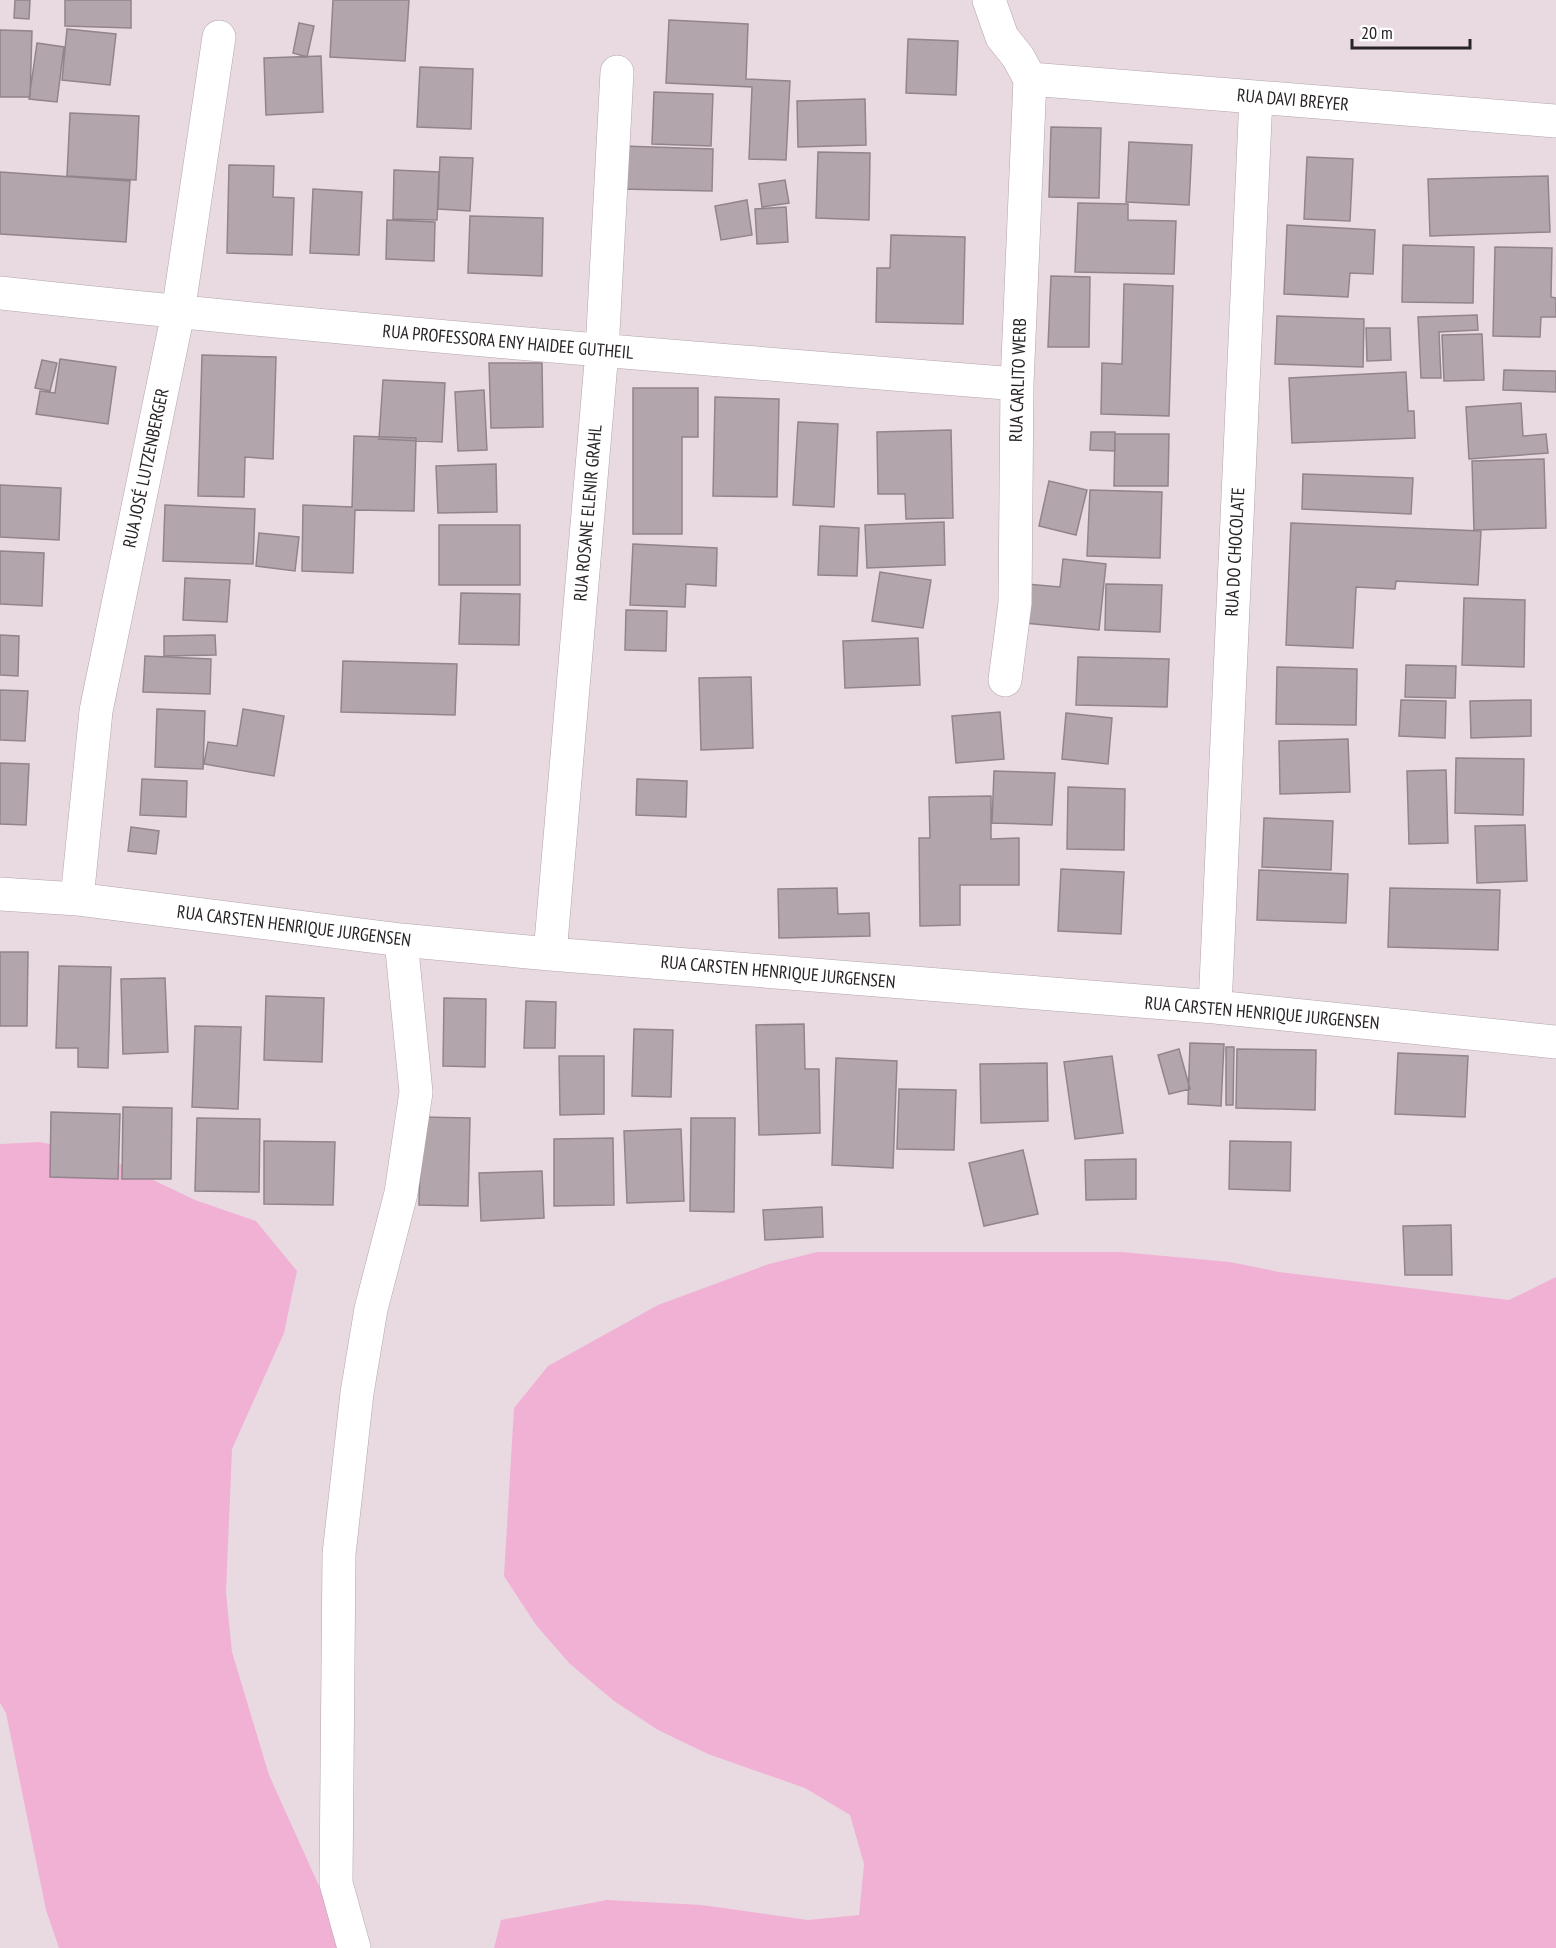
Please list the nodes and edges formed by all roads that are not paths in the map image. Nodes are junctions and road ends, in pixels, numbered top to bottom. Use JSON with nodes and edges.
{"nodes":[{"id":1,"x":989,"y":0,"type":"edge"},
{"id":2,"x":219,"y":37,"type":"dead end"},
{"id":3,"x":617,"y":72,"type":"dead end"},
{"id":4,"x":1030,"y":79,"type":"junction"},
{"id":5,"x":1256,"y":97,"type":"junction"},
{"id":6,"x":1556,"y":121,"type":"edge"},
{"id":7,"x":0,"y":293,"type":"edge"},
{"id":8,"x":178,"y":313,"type":"junction"},
{"id":9,"x":602,"y":351,"type":"junction"},
{"id":10,"x":1017,"y":384,"type":"junction"},
{"id":11,"x":1005,"y":680,"type":"dead end"},
{"id":12,"x":0,"y":894,"type":"edge"},
{"id":13,"x":77,"y":899,"type":"junction"},
{"id":14,"x":401,"y":940,"type":"junction"},
{"id":15,"x":550,"y":954,"type":"junction"},
{"id":16,"x":1215,"y":1007,"type":"junction"},
{"id":17,"x":1556,"y":1042,"type":"edge"},
{"id":18,"x":354,"y":1948,"type":"edge"}],
"edges":[{"from":1,"to":4,"type":"street"},
{"from":2,"to":8,"type":"street","name":"RUA JOSÉ LUTZENBERGER"},
{"from":3,"to":9,"type":"street","name":"RUA ROSANE ELENIR GRAHL"},
{"from":4,"to":5,"type":"street","name":"RUA DAVI BREYER"},
{"from":4,"to":10,"type":"street","name":"RUA CARLITO WERB"},
{"from":5,"to":6,"type":"street","name":"RUA DAVI BREYER"},
{"from":5,"to":16,"type":"street","name":"RUA DO CHOCOLATE"},
{"from":7,"to":8,"type":"street","name":"RUA PROFESSORA ENY HAIDEE GUTHEIL"},
{"from":8,"to":9,"type":"street","name":"RUA PROFESSORA ENY HAIDEE GUTHEIL"},
{"from":8,"to":13,"type":"street","name":"RUA JOSÉ LUTZENBERGER"},
{"from":9,"to":10,"type":"street","name":"RUA PROFESSORA ENY HAIDEE GUTHEIL"},
{"from":9,"to":15,"type":"street","name":"RUA ROSANE ELENIR GRAHL"},
{"from":10,"to":11,"type":"street","name":"RUA CARLITO WERB"},
{"from":12,"to":13,"type":"street","name":"RUA CARSTEN HENRIQUE JURGENSEN"},
{"from":13,"to":14,"type":"street","name":"RUA CARSTEN HENRIQUE JURGENSEN"},
{"from":14,"to":15,"type":"street","name":"RUA CARSTEN HENRIQUE JURGENSEN"},
{"from":14,"to":18,"type":"street"},
{"from":15,"to":16,"type":"street","name":"RUA CARSTEN HENRIQUE JURGENSEN"},
{"from":16,"to":17,"type":"street","name":"RUA CARSTEN HENRIQUE JURGENSEN"}]}
